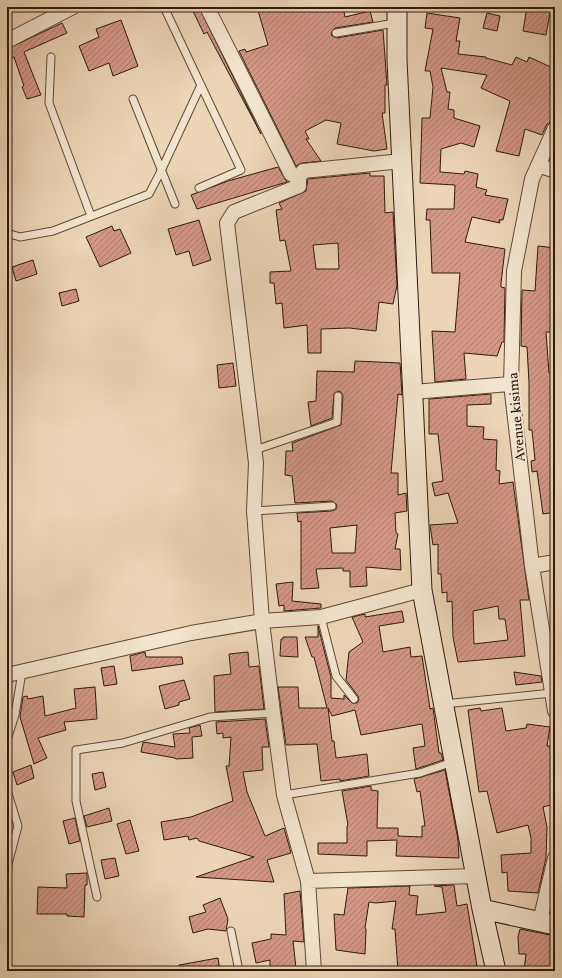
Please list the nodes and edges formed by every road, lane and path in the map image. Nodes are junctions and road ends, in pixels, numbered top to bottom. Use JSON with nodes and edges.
{"nodes":[{"id":1,"x":164,"y":7,"type":"edge"},
{"id":2,"x":207,"y":7,"type":"edge"},
{"id":3,"x":65,"y":9,"type":"edge"},
{"id":4,"x":397,"y":15,"type":"edge"},
{"id":5,"x":336,"y":33,"type":"dead end"},
{"id":6,"x":7,"y":40,"type":"edge"},
{"id":7,"x":51,"y":57,"type":"dead end"},
{"id":8,"x":201,"y":85,"type":"junction"},
{"id":9,"x":133,"y":99,"type":"dead end"},
{"id":10,"x":555,"y":128,"type":"edge"},
{"id":11,"x":402,"y":161,"type":"junction"},
{"id":12,"x":538,"y":165,"type":"junction"},
{"id":13,"x":161,"y":171,"type":"junction"},
{"id":14,"x":555,"y":171,"type":"edge"},
{"id":15,"x":299,"y":178,"type":"junction"},
{"id":16,"x":199,"y":188,"type":"dead end"},
{"id":17,"x":175,"y":204,"type":"dead end"},
{"id":18,"x":91,"y":216,"type":"junction"},
{"id":19,"x":7,"y":234,"type":"edge"},
{"id":20,"x":511,"y":384,"type":"junction"},
{"id":21,"x":413,"y":392,"type":"junction"},
{"id":22,"x":338,"y":396,"type":"dead end"},
{"id":23,"x":254,"y":450,"type":"junction"},
{"id":24,"x":332,"y":506,"type":"dead end"},
{"id":25,"x":254,"y":511,"type":"junction"},
{"id":26,"x":555,"y":562,"type":"edge"},
{"id":27,"x":532,"y":566,"type":"junction"},
{"id":28,"x":422,"y":590,"type":"junction"},
{"id":29,"x":321,"y":617,"type":"junction"},
{"id":30,"x":262,"y":621,"type":"junction"},
{"id":31,"x":22,"y":672,"type":"junction"},
{"id":32,"x":7,"y":675,"type":"edge"},
{"id":33,"x":552,"y":693,"type":"junction"},
{"id":34,"x":354,"y":699,"type":"dead end"},
{"id":35,"x":444,"y":704,"type":"junction"},
{"id":36,"x":555,"y":707,"type":"edge"},
{"id":37,"x":555,"y":710,"type":"edge"},
{"id":38,"x":273,"y":713,"type":"junction"},
{"id":39,"x":7,"y":740,"type":"edge"},
{"id":40,"x":454,"y":762,"type":"junction"},
{"id":41,"x":7,"y":790,"type":"edge"},
{"id":42,"x":284,"y":795,"type":"junction"},
{"id":43,"x":555,"y":858,"type":"edge"},
{"id":44,"x":476,"y":876,"type":"junction"},
{"id":45,"x":308,"y":881,"type":"junction"},
{"id":46,"x":7,"y":886,"type":"edge"},
{"id":47,"x":97,"y":897,"type":"dead end"},
{"id":48,"x":482,"y":909,"type":"junction"},
{"id":49,"x":547,"y":923,"type":"edge"},
{"id":50,"x":231,"y":931,"type":"dead end"},
{"id":51,"x":239,"y":971,"type":"edge"},
{"id":52,"x":314,"y":971,"type":"edge"},
{"id":53,"x":496,"y":971,"type":"edge"}],
"edges":[{"from":1,"to":8,"type":"lane"},
{"from":2,"to":15,"type":"street"},
{"from":3,"to":6,"type":"street"},
{"from":4,"to":5,"type":"lane"},
{"from":4,"to":11,"type":"street"},
{"from":7,"to":18,"type":"lane"},
{"from":8,"to":13,"type":"lane"},
{"from":8,"to":16,"type":"lane"},
{"from":9,"to":13,"type":"lane"},
{"from":10,"to":12,"type":"street","name":"Avenue kisima"},
{"from":11,"to":15,"type":"street"},
{"from":11,"to":21,"type":"street"},
{"from":12,"to":14,"type":"street"},
{"from":12,"to":20,"type":"street","name":"Avenue kisima"},
{"from":13,"to":17,"type":"lane"},
{"from":13,"to":18,"type":"lane"},
{"from":15,"to":23,"type":"street"},
{"from":18,"to":19,"type":"lane"},
{"from":20,"to":21,"type":"street"},
{"from":20,"to":27,"type":"street","name":"Avenue kisima"},
{"from":21,"to":28,"type":"street"},
{"from":22,"to":23,"type":"lane"},
{"from":23,"to":25,"type":"street"},
{"from":24,"to":25,"type":"lane"},
{"from":25,"to":30,"type":"street"},
{"from":26,"to":27,"type":"street"},
{"from":27,"to":33,"type":"street","name":"Avenue kisima"},
{"from":28,"to":29,"type":"street"},
{"from":28,"to":35,"type":"street"},
{"from":29,"to":30,"type":"street"},
{"from":29,"to":34,"type":"lane"},
{"from":30,"to":31,"type":"street"},
{"from":30,"to":38,"type":"street"},
{"from":31,"to":32,"type":"street"},
{"from":31,"to":39,"type":"lane"},
{"from":33,"to":35,"type":"lane"},
{"from":33,"to":36,"type":"street","name":"Avenue kisima"},
{"from":35,"to":40,"type":"street"},
{"from":36,"to":37,"type":"street","name":"Avenue kisima"},
{"from":38,"to":42,"type":"street"},
{"from":38,"to":47,"type":"lane"},
{"from":40,"to":42,"type":"lane"},
{"from":40,"to":44,"type":"street"},
{"from":41,"to":46,"type":"lane"},
{"from":42,"to":45,"type":"street"},
{"from":43,"to":49,"type":"street"},
{"from":44,"to":45,"type":"street"},
{"from":44,"to":48,"type":"street"},
{"from":45,"to":52,"type":"street"},
{"from":48,"to":49,"type":"street"},
{"from":48,"to":53,"type":"street"},
{"from":50,"to":51,"type":"lane"}]}
